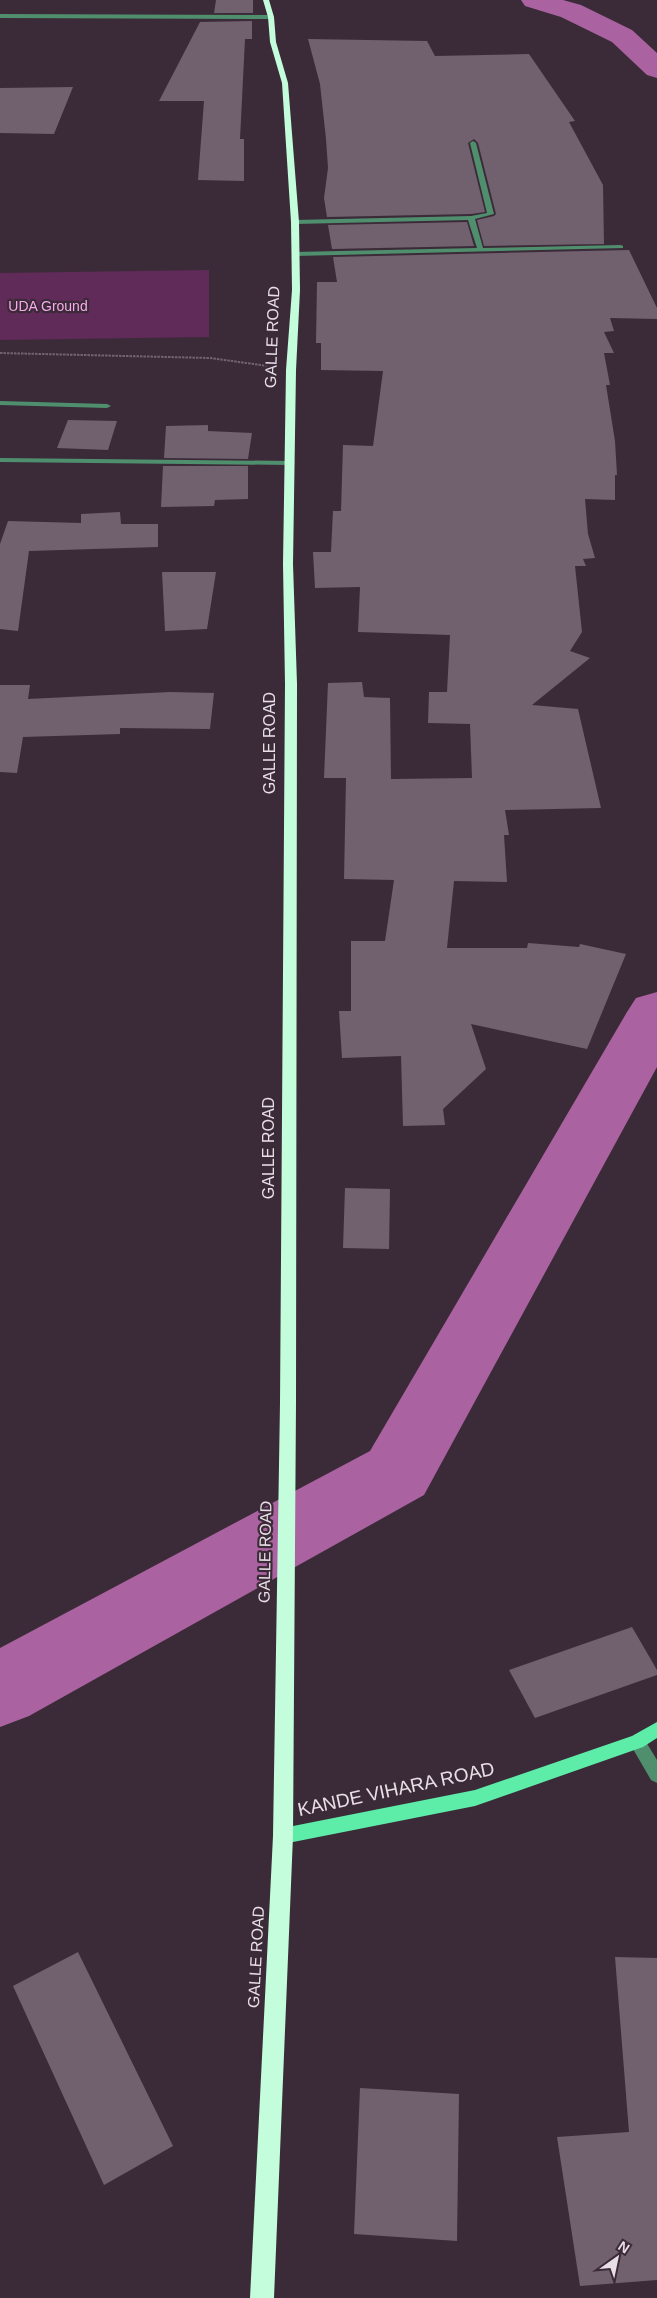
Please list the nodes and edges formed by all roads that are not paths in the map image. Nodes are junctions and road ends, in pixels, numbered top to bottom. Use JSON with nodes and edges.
{"nodes":[{"id":1,"x":266,"y":0,"type":"edge"},
{"id":2,"x":0,"y":16,"type":"edge"},
{"id":3,"x":271,"y":18,"type":"junction"},
{"id":4,"x":473,"y":143,"type":"dead end"},
{"id":5,"x":471,"y":218,"type":"junction"},
{"id":6,"x":295,"y":222,"type":"junction"},
{"id":7,"x":621,"y":247,"type":"dead end"},
{"id":8,"x":481,"y":251,"type":"junction"},
{"id":9,"x":295,"y":254,"type":"junction"},
{"id":10,"x":0,"y":403,"type":"edge"},
{"id":11,"x":107,"y":406,"type":"dead end"},
{"id":12,"x":0,"y":460,"type":"edge"},
{"id":13,"x":291,"y":464,"type":"junction"},
{"id":14,"x":657,"y":1729,"type":"edge"},
{"id":15,"x":637,"y":1742,"type":"junction"},
{"id":16,"x":657,"y":1775,"type":"edge"},
{"id":17,"x":283,"y":1836,"type":"junction"},
{"id":18,"x":262,"y":2298,"type":"edge"}],
"edges":[{"from":1,"to":3,"type":"highway","name":"GALLE ROAD"},
{"from":2,"to":3,"type":"street"},
{"from":3,"to":6,"type":"highway","name":"GALLE ROAD"},
{"from":4,"to":5,"type":"street"},
{"from":5,"to":6,"type":"street"},
{"from":5,"to":8,"type":"street"},
{"from":6,"to":9,"type":"highway","name":"GALLE ROAD"},
{"from":7,"to":8,"type":"street"},
{"from":8,"to":9,"type":"street"},
{"from":9,"to":13,"type":"highway","name":"GALLE ROAD"},
{"from":10,"to":11,"type":"street"},
{"from":12,"to":13,"type":"street"},
{"from":13,"to":17,"type":"highway","name":"GALLE ROAD"},
{"from":14,"to":15,"type":"main road","name":"KANDE VIHARA ROAD"},
{"from":15,"to":16,"type":"street"},
{"from":15,"to":17,"type":"main road","name":"KANDE VIHARA ROAD"},
{"from":17,"to":18,"type":"highway","name":"GALLE ROAD"}]}
